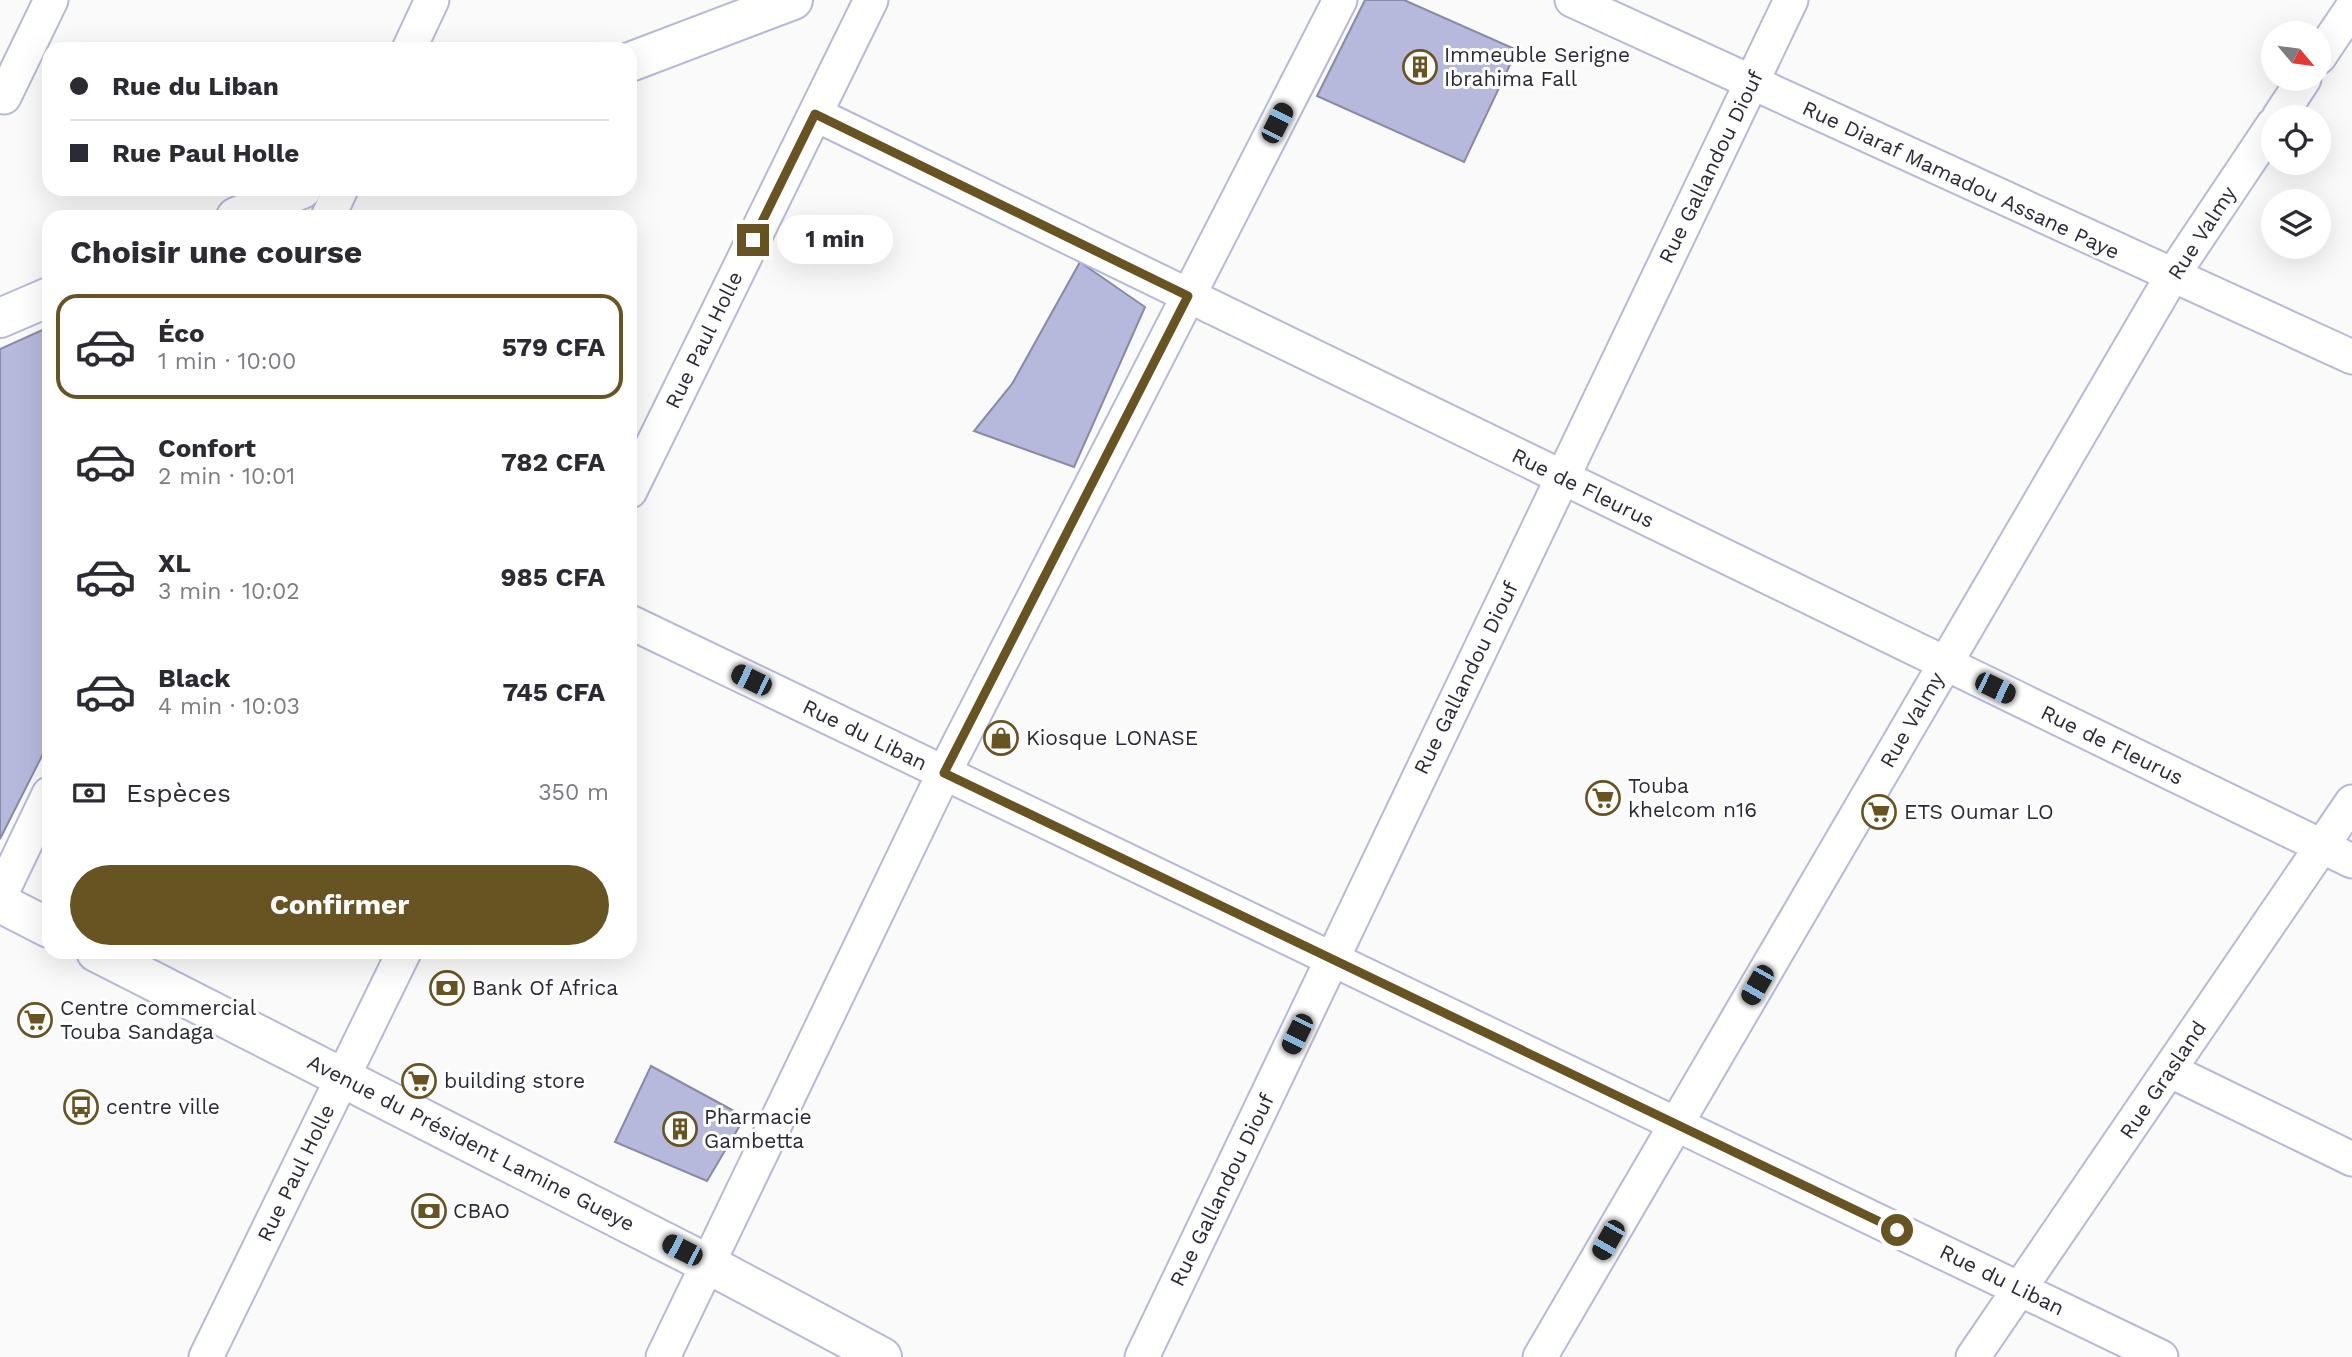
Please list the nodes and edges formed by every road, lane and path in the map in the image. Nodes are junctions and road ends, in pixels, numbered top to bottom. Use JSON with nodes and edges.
{"nodes":[{"id":1,"x":51,"y":0,"type":"edge"},
{"id":2,"x":432,"y":0,"type":"edge"},
{"id":3,"x":793,"y":0,"type":"edge"},
{"id":4,"x":871,"y":0,"type":"edge"},
{"id":5,"x":1340,"y":0,"type":"edge"},
{"id":6,"x":1572,"y":0,"type":"edge"},
{"id":7,"x":1791,"y":0,"type":"edge"},
{"id":8,"x":2352,"y":8,"type":"edge"},
{"id":9,"x":2331,"y":39,"type":"edge"},
{"id":10,"x":412,"y":42,"type":"edge"},
{"id":11,"x":637,"y":59,"type":"edge"},
{"id":12,"x":1751,"y":84,"type":"junction"},
{"id":13,"x":4,"y":97,"type":"dead end"},
{"id":14,"x":815,"y":114,"type":"junction"},
{"id":15,"x":2261,"y":143,"type":"edge"},
{"id":16,"x":286,"y":196,"type":"edge"},
{"id":17,"x":252,"y":210,"type":"edge"},
{"id":18,"x":2172,"y":276,"type":"junction"},
{"id":19,"x":1188,"y":296,"type":"junction"},
{"id":20,"x":42,"y":300,"type":"edge"},
{"id":21,"x":0,"y":317,"type":"edge"},
{"id":22,"x":2352,"y":357,"type":"edge"},
{"id":23,"x":637,"y":477,"type":"edge"},
{"id":24,"x":1562,"y":477,"type":"junction"},
{"id":25,"x":637,"y":625,"type":"edge"},
{"id":26,"x":1945,"y":663,"type":"junction"},
{"id":27,"x":944,"y":773,"type":"junction"},
{"id":28,"x":2352,"y":802,"type":"edge"},
{"id":29,"x":42,"y":809,"type":"edge"},
{"id":30,"x":2322,"y":846,"type":"junction"},
{"id":31,"x":2352,"y":861,"type":"edge"},
{"id":32,"x":0,"y":896,"type":"edge"},
{"id":33,"x":0,"y":903,"type":"edge"},
{"id":34,"x":42,"y":924,"type":"edge"},
{"id":35,"x":110,"y":959,"type":"edge"},
{"id":36,"x":401,"y":959,"type":"edge"},
{"id":37,"x":1332,"y":959,"type":"junction"},
{"id":38,"x":2169,"y":1070,"type":"junction"},
{"id":39,"x":342,"y":1078,"type":"junction"},
{"id":40,"x":1676,"y":1124,"type":"junction"},
{"id":41,"x":2352,"y":1159,"type":"edge"},
{"id":42,"x":706,"y":1263,"type":"junction"},
{"id":43,"x":2020,"y":1289,"type":"junction"},
{"id":44,"x":206,"y":1357,"type":"edge"},
{"id":45,"x":663,"y":1357,"type":"edge"},
{"id":46,"x":882,"y":1357,"type":"edge"},
{"id":47,"x":1142,"y":1357,"type":"edge"},
{"id":48,"x":1540,"y":1357,"type":"edge"},
{"id":49,"x":1973,"y":1357,"type":"edge"},
{"id":50,"x":2161,"y":1357,"type":"edge"}],
"edges":[{"from":1,"to":13,"type":"street"},
{"from":2,"to":10,"type":"street"},
{"from":3,"to":11,"type":"main road"},
{"from":4,"to":14,"type":"street","name":"Rue Paul Holle"},
{"from":5,"to":19,"type":"street"},
{"from":6,"to":12,"type":"street","name":"Rue Diaraf Mamadou Assane Paye"},
{"from":7,"to":12,"type":"street","name":"Rue Gallandou Diouf"},
{"from":8,"to":9,"type":"street"},
{"from":12,"to":18,"type":"street","name":"Rue Diaraf Mamadou Assane Paye"},
{"from":12,"to":24,"type":"street","name":"Rue Gallandou Diouf"},
{"from":14,"to":19,"type":"street","name":"Rue de Fleurus"},
{"from":14,"to":23,"type":"street","name":"Rue Paul Holle"},
{"from":15,"to":18,"type":"street","name":"Rue Valmy"},
{"from":16,"to":17,"type":"main road"},
{"from":18,"to":22,"type":"street","name":"Rue Diaraf Mamadou Assane Paye"},
{"from":18,"to":26,"type":"street","name":"Rue Valmy"},
{"from":19,"to":24,"type":"street","name":"Rue de Fleurus"},
{"from":19,"to":27,"type":"street"},
{"from":20,"to":21,"type":"main road"},
{"from":24,"to":26,"type":"street","name":"Rue de Fleurus"},
{"from":24,"to":37,"type":"street","name":"Rue Gallandou Diouf"},
{"from":25,"to":27,"type":"street","name":"Rue du Liban"},
{"from":26,"to":30,"type":"street","name":"Rue de Fleurus"},
{"from":26,"to":40,"type":"street","name":"Rue Valmy"},
{"from":27,"to":37,"type":"street","name":"Rue du Liban"},
{"from":27,"to":42,"type":"street"},
{"from":28,"to":30,"type":"street","name":"Rue Grasland"},
{"from":29,"to":32,"type":"street"},
{"from":30,"to":31,"type":"street","name":"Rue de Fleurus"},
{"from":30,"to":38,"type":"street","name":"Rue Grasland"},
{"from":33,"to":34,"type":"main road"},
{"from":35,"to":39,"type":"main road","name":"Avenue du Président Lamine Gueye"},
{"from":36,"to":39,"type":"street","name":"Rue Paul Holle"},
{"from":37,"to":40,"type":"street","name":"Rue du Liban"},
{"from":37,"to":47,"type":"street","name":"Rue Gallandou Diouf"},
{"from":38,"to":41,"type":"street"},
{"from":38,"to":43,"type":"street","name":"Rue Grasland"},
{"from":39,"to":42,"type":"main road","name":"Avenue du Président Lamine Gueye"},
{"from":39,"to":44,"type":"street","name":"Rue Paul Holle"},
{"from":40,"to":43,"type":"street","name":"Rue du Liban"},
{"from":40,"to":48,"type":"street","name":"Rue Valmy"},
{"from":42,"to":45,"type":"street"},
{"from":42,"to":46,"type":"main road","name":"Avenue du Président Lamine Gueye"},
{"from":43,"to":49,"type":"street","name":"Rue Grasland"},
{"from":43,"to":50,"type":"street","name":"Rue du Liban"}]}
